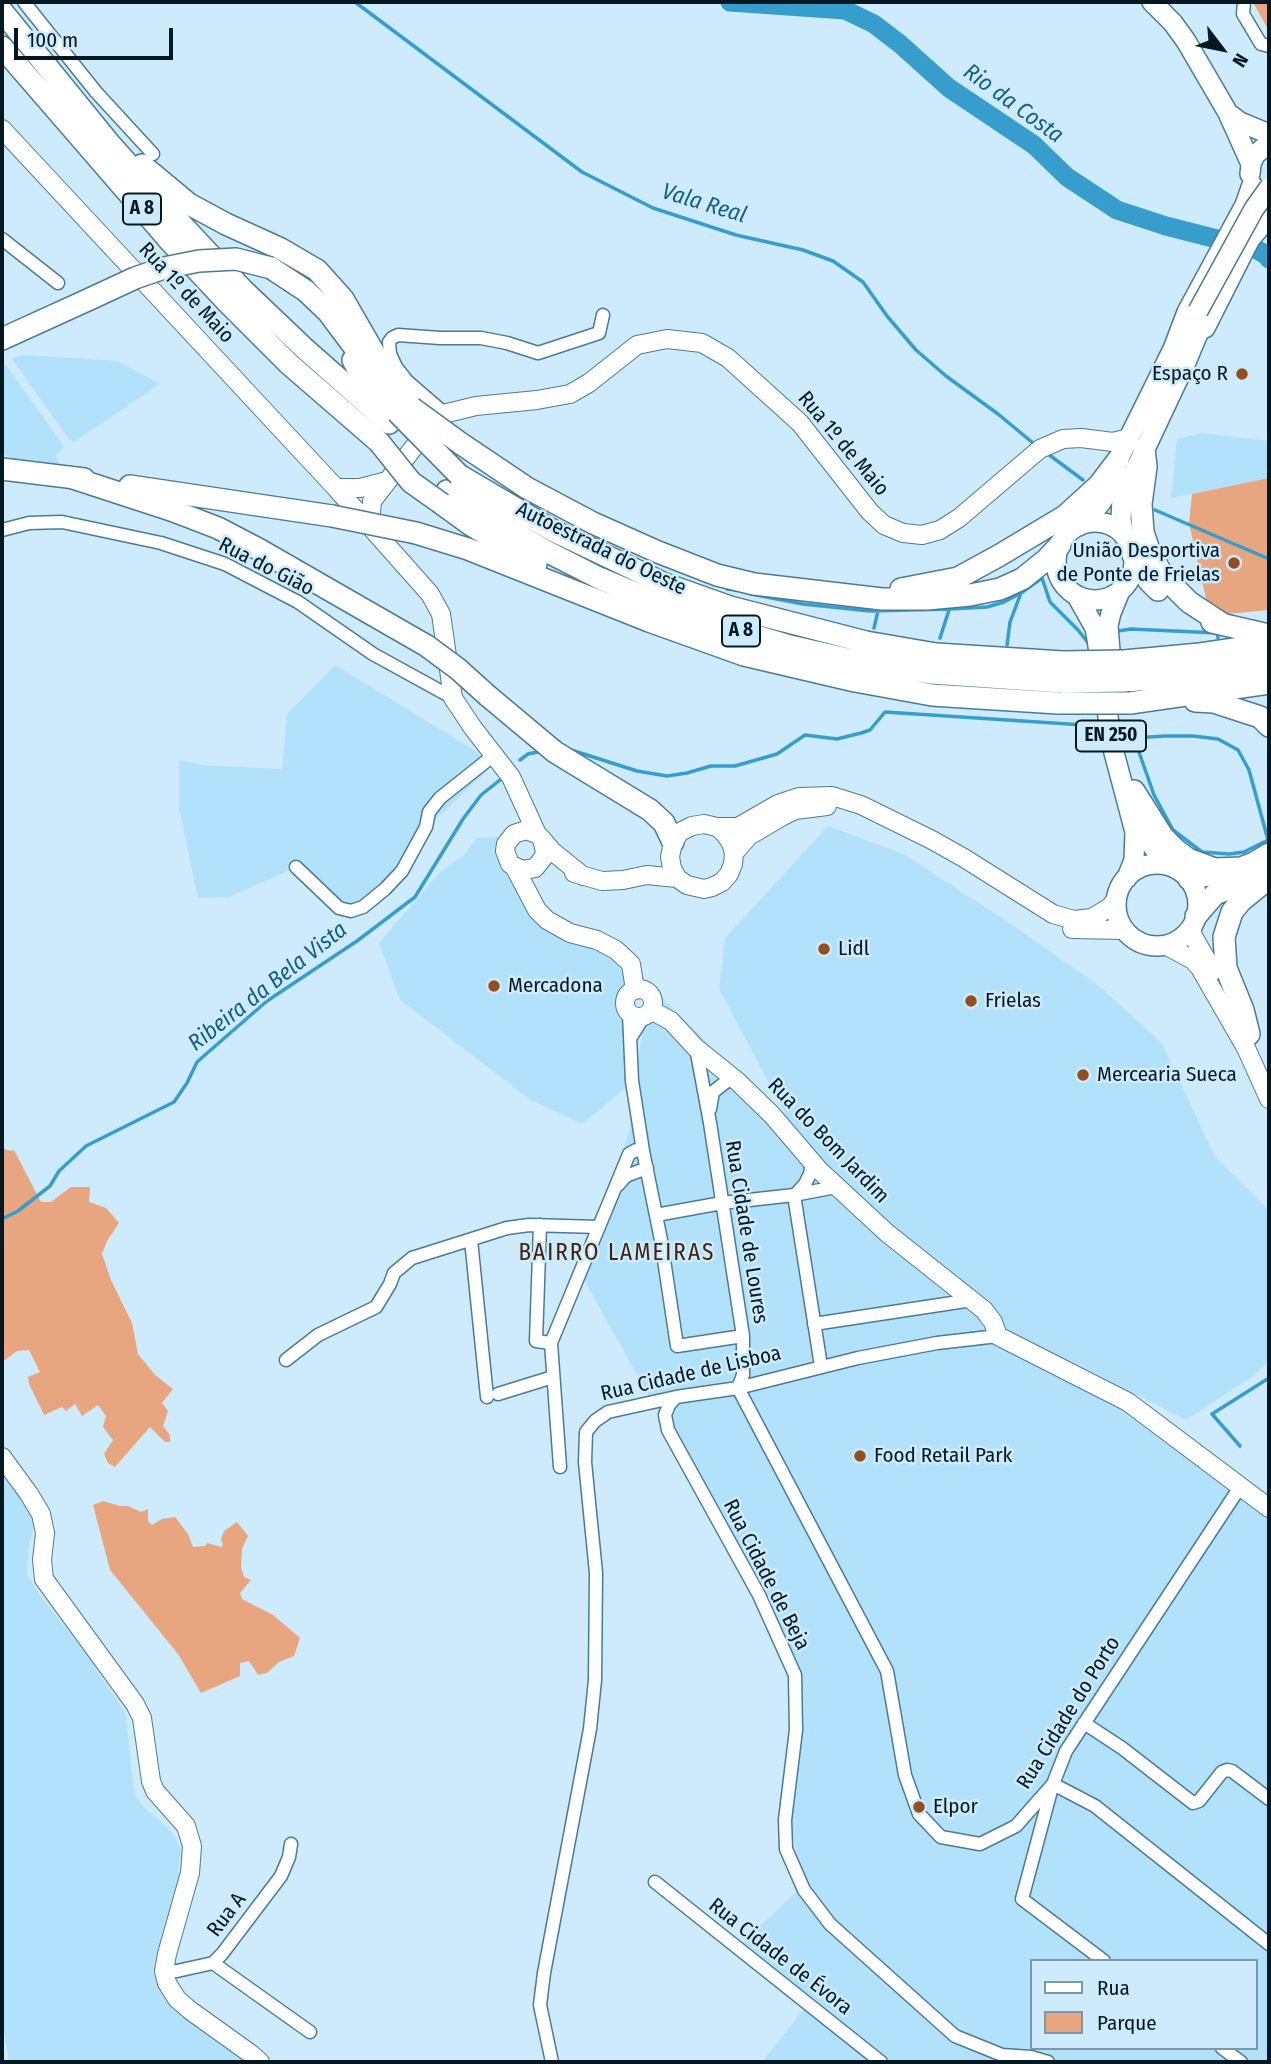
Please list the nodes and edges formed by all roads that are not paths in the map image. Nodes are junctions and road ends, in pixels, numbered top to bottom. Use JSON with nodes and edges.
{"nodes":[{"id":1,"x":24,"y":2,"type":"edge"},
{"id":2,"x":1152,"y":2,"type":"edge"},
{"id":3,"x":1244,"y":2,"type":"edge"},
{"id":4,"x":2,"y":11,"type":"edge"},
{"id":5,"x":1269,"y":46,"type":"edge"},
{"id":6,"x":2,"y":47,"type":"edge"},
{"id":7,"x":1228,"y":113,"type":"junction"},
{"id":8,"x":2,"y":129,"type":"edge"},
{"id":9,"x":1267,"y":134,"type":"edge"},
{"id":10,"x":110,"y":144,"type":"junction"},
{"id":11,"x":153,"y":154,"type":"dead end"},
{"id":12,"x":1251,"y":164,"type":"junction"},
{"id":13,"x":1261,"y":186,"type":"edge"},
{"id":14,"x":1269,"y":201,"type":"edge"},
{"id":15,"x":1269,"y":217,"type":"edge"},
{"id":16,"x":2,"y":239,"type":"edge"},
{"id":17,"x":58,"y":283,"type":"dead end"},
{"id":18,"x":1202,"y":311,"type":"junction"},
{"id":19,"x":603,"y":315,"type":"dead end"},
{"id":20,"x":2,"y":339,"type":"edge"},
{"id":21,"x":1179,"y":355,"type":"junction"},
{"id":22,"x":444,"y":413,"type":"junction"},
{"id":23,"x":394,"y":421,"type":"junction"},
{"id":24,"x":1136,"y":443,"type":"junction"},
{"id":25,"x":1118,"y":460,"type":"junction"},
{"id":26,"x":2,"y":469,"type":"edge"},
{"id":27,"x":70,"y":477,"type":"junction"},
{"id":28,"x":336,"y":488,"type":"junction"},
{"id":29,"x":450,"y":490,"type":"junction"},
{"id":30,"x":366,"y":495,"type":"junction"},
{"id":31,"x":352,"y":505,"type":"junction"},
{"id":32,"x":370,"y":525,"type":"junction"},
{"id":33,"x":1079,"y":526,"type":"junction"},
{"id":34,"x":2,"y":530,"type":"edge"},
{"id":35,"x":1059,"y":545,"type":"junction"},
{"id":36,"x":1129,"y":545,"type":"junction"},
{"id":37,"x":1120,"y":591,"type":"junction"},
{"id":38,"x":865,"y":596,"type":"junction"},
{"id":39,"x":1077,"y":596,"type":"junction"},
{"id":40,"x":625,"y":610,"type":"junction"},
{"id":41,"x":1224,"y":625,"type":"junction"},
{"id":42,"x":1269,"y":635,"type":"edge"},
{"id":43,"x":1269,"y":644,"type":"edge"},
{"id":44,"x":1269,"y":663,"type":"edge"},
{"id":45,"x":1125,"y":671,"type":"junction"},
{"id":46,"x":1061,"y":683,"type":"junction"},
{"id":47,"x":1269,"y":684,"type":"edge"},
{"id":48,"x":453,"y":698,"type":"junction"},
{"id":49,"x":1161,"y":700,"type":"junction"},
{"id":50,"x":1269,"y":726,"type":"edge"},
{"id":51,"x":494,"y":755,"type":"junction"},
{"id":52,"x":511,"y":777,"type":"junction"},
{"id":53,"x":1134,"y":791,"type":"junction"},
{"id":54,"x":716,"y":827,"type":"junction"},
{"id":55,"x":514,"y":834,"type":"junction"},
{"id":56,"x":539,"y":837,"type":"junction"},
{"id":57,"x":671,"y":850,"type":"junction"},
{"id":58,"x":734,"y":853,"type":"junction"},
{"id":59,"x":1269,"y":854,"type":"edge"},
{"id":60,"x":538,"y":864,"type":"junction"},
{"id":61,"x":1168,"y":865,"type":"junction"},
{"id":62,"x":296,"y":867,"type":"dead end"},
{"id":63,"x":515,"y":868,"type":"junction"},
{"id":64,"x":1241,"y":868,"type":"junction"},
{"id":65,"x":647,"y":875,"type":"junction"},
{"id":66,"x":583,"y":876,"type":"junction"},
{"id":67,"x":1269,"y":876,"type":"edge"},
{"id":68,"x":677,"y":878,"type":"junction"},
{"id":69,"x":1126,"y":878,"type":"junction"},
{"id":70,"x":1189,"y":879,"type":"junction"},
{"id":71,"x":531,"y":896,"type":"junction"},
{"id":72,"x":1117,"y":898,"type":"junction"},
{"id":73,"x":1194,"y":922,"type":"junction"},
{"id":74,"x":1125,"y":930,"type":"junction"},
{"id":75,"x":1165,"y":945,"type":"junction"},
{"id":76,"x":641,"y":1013,"type":"junction"},
{"id":77,"x":1249,"y":1034,"type":"junction"},
{"id":78,"x":696,"y":1048,"type":"junction"},
{"id":79,"x":1269,"y":1073,"type":"edge"},
{"id":80,"x":737,"y":1081,"type":"junction"},
{"id":81,"x":1269,"y":1098,"type":"edge"},
{"id":82,"x":710,"y":1123,"type":"junction"},
{"id":83,"x":643,"y":1151,"type":"junction"},
{"id":84,"x":812,"y":1162,"type":"junction"},
{"id":85,"x":647,"y":1168,"type":"junction"},
{"id":86,"x":836,"y":1187,"type":"junction"},
{"id":87,"x":615,"y":1189,"type":"junction"},
{"id":88,"x":794,"y":1195,"type":"junction"},
{"id":89,"x":722,"y":1203,"type":"junction"},
{"id":90,"x":656,"y":1215,"type":"junction"},
{"id":91,"x":540,"y":1226,"type":"junction"},
{"id":92,"x":599,"y":1227,"type":"junction"},
{"id":93,"x":471,"y":1240,"type":"junction"},
{"id":94,"x":972,"y":1300,"type":"junction"},
{"id":95,"x":814,"y":1324,"type":"junction"},
{"id":96,"x":743,"y":1336,"type":"junction"},
{"id":97,"x":999,"y":1336,"type":"junction"},
{"id":98,"x":551,"y":1343,"type":"junction"},
{"id":99,"x":286,"y":1360,"type":"dead end"},
{"id":100,"x":821,"y":1366,"type":"junction"},
{"id":101,"x":553,"y":1377,"type":"junction"},
{"id":102,"x":738,"y":1388,"type":"junction"},
{"id":103,"x":676,"y":1397,"type":"junction"},
{"id":104,"x":2,"y":1457,"type":"edge"},
{"id":105,"x":561,"y":1467,"type":"dead end"},
{"id":106,"x":1240,"y":1487,"type":"junction"},
{"id":107,"x":1269,"y":1508,"type":"edge"},
{"id":108,"x":1084,"y":1723,"type":"junction"},
{"id":109,"x":1053,"y":1784,"type":"junction"},
{"id":110,"x":1269,"y":1799,"type":"edge"},
{"id":111,"x":291,"y":1844,"type":"dead end"},
{"id":112,"x":655,"y":1882,"type":"dead end"},
{"id":113,"x":1269,"y":1944,"type":"edge"},
{"id":114,"x":1101,"y":1959,"type":"edge"},
{"id":115,"x":213,"y":1963,"type":"junction"},
{"id":116,"x":164,"y":1970,"type":"junction"},
{"id":117,"x":310,"y":2032,"type":"dead end"},
{"id":118,"x":1225,"y":2050,"type":"edge"},
{"id":119,"x":260,"y":2062,"type":"edge"},
{"id":120,"x":552,"y":2062,"type":"edge"},
{"id":121,"x":881,"y":2062,"type":"edge"},
{"id":122,"x":1048,"y":2062,"type":"edge"},
{"id":123,"x":1241,"y":2062,"type":"edge"}],
"edges":[{"from":1,"to":11,"type":"street"},
{"from":2,"to":7,"type":"main road"},
{"from":3,"to":5,"type":"street"},
{"from":4,"to":10,"type":"highway","number":"A 8"},
{"from":6,"to":23,"type":"highway","number":"A 8"},
{"from":7,"to":9,"type":"main road"},
{"from":7,"to":12,"type":"main road"},
{"from":8,"to":28,"type":"street","name":"Rua 1º de Maio"},
{"from":9,"to":12,"type":"main road"},
{"from":10,"to":23,"type":"highway","number":"A 8"},
{"from":10,"to":23,"type":"highway"},
{"from":12,"to":13,"type":"main road"},
{"from":13,"to":14,"type":"main road"},
{"from":13,"to":18,"type":"main road","bridge":true},
{"from":13,"to":21,"type":"main road","number":"EN 250"},
{"from":14,"to":18,"type":"main road"},
{"from":15,"to":21,"type":"main road","number":"EN 250"},
{"from":16,"to":17,"type":"street"},
{"from":18,"to":21,"type":"main road"},
{"from":19,"to":22,"type":"street"},
{"from":20,"to":23,"type":"highway","bridge":true},
{"from":21,"to":24,"type":"main road","number":"EN 250"},
{"from":22,"to":24,"type":"street","name":"Rua 1º de Maio"},
{"from":22,"to":30,"type":"street"},
{"from":23,"to":29,"type":"highway","bridge":true},
{"from":23,"to":29,"type":"highway","bridge":true},
{"from":23,"to":38,"type":"highway","bridge":true},
{"from":24,"to":25,"type":"main road","number":"EN 250"},
{"from":24,"to":36,"type":"main road","number":"EN 250"},
{"from":24,"to":41,"type":"highway"},
{"from":25,"to":33,"type":"main road","number":"EN 250"},
{"from":25,"to":38,"type":"highway"},
{"from":26,"to":27,"type":"highway"},
{"from":27,"to":40,"type":"highway","bridge":true},
{"from":27,"to":57,"type":"highway","bridge":true},
{"from":28,"to":30,"type":"street"},
{"from":28,"to":31,"type":"street","name":"Rua 1º de Maio"},
{"from":29,"to":40,"type":"highway"},
{"from":29,"to":46,"type":"highway","name":"Autoestrada do Oeste","number":"A 8"},
{"from":30,"to":31,"type":"street"},
{"from":30,"to":32,"type":"street"},
{"from":31,"to":32,"type":"street"},
{"from":32,"to":48,"type":"street"},
{"from":33,"to":35,"type":"main road","number":"EN 250"},
{"from":33,"to":36,"type":"main road"},
{"from":34,"to":48,"type":"street","name":"Rua do Gião"},
{"from":35,"to":38,"type":"highway"},
{"from":35,"to":39,"type":"main road","number":"EN 250"},
{"from":36,"to":37,"type":"main road","number":"EN 250"},
{"from":36,"to":41,"type":"highway"},
{"from":37,"to":39,"type":"main road"},
{"from":37,"to":53,"type":"main road","number":"EN 250"},
{"from":39,"to":69,"type":"main road","number":"EN 250"},
{"from":40,"to":46,"type":"highway"},
{"from":41,"to":42,"type":"highway"},
{"from":43,"to":45,"type":"highway","name":"Autoestrada do Oeste","number":"A 8"},
{"from":44,"to":45,"type":"highway","name":"Autoestrada do Oeste","number":"A 8"},
{"from":45,"to":46,"type":"highway","name":"Autoestrada do Oeste","number":"A 8","bridge":true},
{"from":46,"to":49,"type":"highway","bridge":true},
{"from":47,"to":49,"type":"highway"},
{"from":48,"to":51,"type":"street"},
{"from":49,"to":50,"type":"highway"},
{"from":51,"to":52,"type":"street"},
{"from":51,"to":62,"type":"street"},
{"from":52,"to":55,"type":"street"},
{"from":52,"to":56,"type":"street"},
{"from":53,"to":61,"type":"main road","number":"EN 250"},
{"from":53,"to":64,"type":"highway"},
{"from":54,"to":57,"type":"street"},
{"from":54,"to":58,"type":"street"},
{"from":54,"to":72,"type":"street"},
{"from":55,"to":56,"type":"street"},
{"from":55,"to":63,"type":"street"},
{"from":56,"to":60,"type":"street"},
{"from":56,"to":66,"type":"street"},
{"from":57,"to":65,"type":"street"},
{"from":57,"to":68,"type":"street"},
{"from":58,"to":68,"type":"street"},
{"from":58,"to":74,"type":"street"},
{"from":59,"to":64,"type":"highway"},
{"from":60,"to":63,"type":"street"},
{"from":60,"to":66,"type":"street"},
{"from":60,"to":71,"type":"street"},
{"from":61,"to":69,"type":"main road"},
{"from":61,"to":70,"type":"main road","number":"EN 250"},
{"from":63,"to":71,"type":"street","name":"Rua do Bom Jardim"},
{"from":64,"to":70,"type":"highway"},
{"from":65,"to":66,"type":"street"},
{"from":65,"to":68,"type":"street"},
{"from":67,"to":73,"type":"highway"},
{"from":67,"to":77,"type":"highway"},
{"from":69,"to":72,"type":"main road","number":"EN 250"},
{"from":70,"to":73,"type":"main road"},
{"from":71,"to":76,"type":"street","name":"Rua do Bom Jardim"},
{"from":72,"to":74,"type":"main road"},
{"from":73,"to":75,"type":"main road"},
{"from":73,"to":77,"type":"street"},
{"from":74,"to":75,"type":"main road"},
{"from":75,"to":81,"type":"street"},
{"from":76,"to":78,"type":"street","name":"Rua do Bom Jardim"},
{"from":76,"to":83,"type":"street"},
{"from":77,"to":79,"type":"street"},
{"from":78,"to":80,"type":"street","name":"Rua do Bom Jardim"},
{"from":78,"to":82,"type":"street","name":"Rua Cidade de Loures"},
{"from":80,"to":82,"type":"street"},
{"from":80,"to":84,"type":"street","name":"Rua do Bom Jardim"},
{"from":82,"to":89,"type":"street","name":"Rua Cidade de Loures"},
{"from":83,"to":85,"type":"street"},
{"from":83,"to":87,"type":"street"},
{"from":84,"to":86,"type":"street","name":"Rua do Bom Jardim"},
{"from":84,"to":88,"type":"street"},
{"from":85,"to":87,"type":"street"},
{"from":85,"to":90,"type":"street"},
{"from":86,"to":88,"type":"street"},
{"from":86,"to":94,"type":"street","name":"Rua do Bom Jardim"},
{"from":87,"to":92,"type":"street"},
{"from":88,"to":89,"type":"street"},
{"from":88,"to":95,"type":"street"},
{"from":89,"to":90,"type":"street"},
{"from":89,"to":96,"type":"street","name":"Rua Cidade de Loures"},
{"from":90,"to":96,"type":"street"},
{"from":91,"to":92,"type":"street"},
{"from":91,"to":93,"type":"street"},
{"from":91,"to":98,"type":"street"},
{"from":92,"to":98,"type":"street"},
{"from":93,"to":99,"type":"street"},
{"from":93,"to":101,"type":"street"},
{"from":94,"to":95,"type":"street"},
{"from":94,"to":97,"type":"street","name":"Rua do Bom Jardim"},
{"from":95,"to":100,"type":"street"},
{"from":96,"to":102,"type":"street","name":"Rua Cidade de Loures"},
{"from":97,"to":100,"type":"street","name":"Rua Cidade de Lisboa"},
{"from":97,"to":106,"type":"street"},
{"from":98,"to":101,"type":"street"},
{"from":100,"to":102,"type":"street","name":"Rua Cidade de Lisboa"},
{"from":101,"to":105,"type":"street"},
{"from":102,"to":103,"type":"street","name":"Rua Cidade de Lisboa"},
{"from":102,"to":109,"type":"street","name":"Rua Cidade do Porto"},
{"from":103,"to":120,"type":"street","name":"Rua Cidade de Lisboa"},
{"from":103,"to":122,"type":"street","name":"Rua Cidade de Beja"},
{"from":104,"to":116,"type":"street"},
{"from":106,"to":107,"type":"street"},
{"from":106,"to":108,"type":"street","name":"Rua Cidade do Porto"},
{"from":108,"to":109,"type":"street","name":"Rua Cidade do Porto"},
{"from":108,"to":110,"type":"street"},
{"from":109,"to":113,"type":"street"},
{"from":109,"to":114,"type":"street"},
{"from":111,"to":115,"type":"street","name":"Rua A"},
{"from":112,"to":121,"type":"street","name":"Rua Cidade de Évora"},
{"from":115,"to":116,"type":"street","name":"Rua A"},
{"from":115,"to":117,"type":"street"},
{"from":116,"to":119,"type":"street"},
{"from":118,"to":123,"type":"street"}]}
